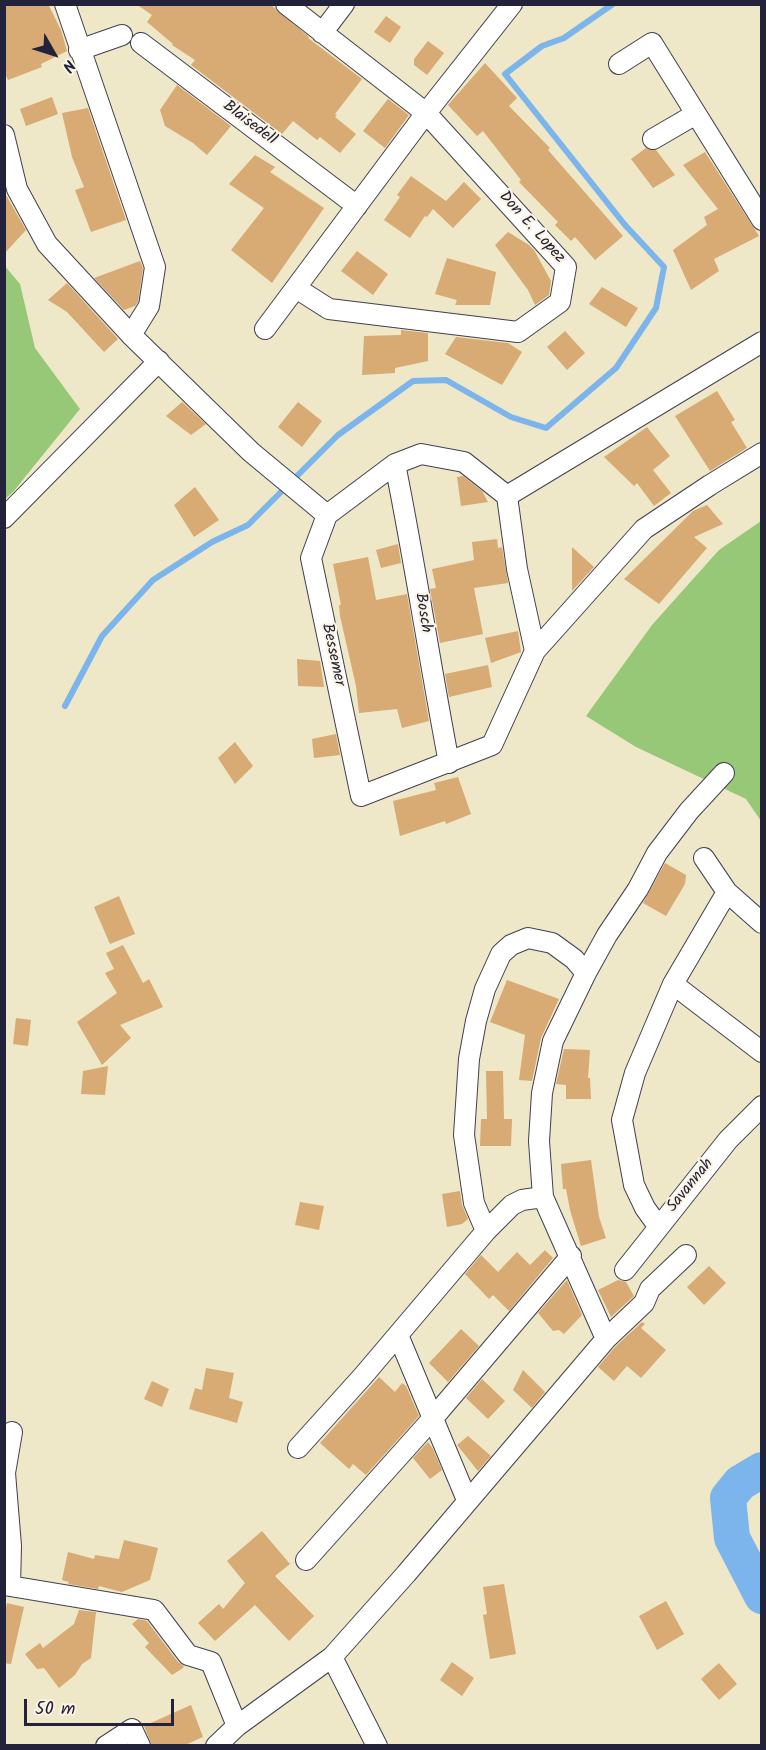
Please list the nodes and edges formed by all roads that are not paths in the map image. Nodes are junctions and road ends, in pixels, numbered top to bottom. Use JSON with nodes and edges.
{"nodes":[{"id":1,"x":65,"y":4,"type":"edge"},
{"id":2,"x":286,"y":4,"type":"edge"},
{"id":3,"x":344,"y":4,"type":"edge"},
{"id":4,"x":512,"y":4,"type":"edge"},
{"id":5,"x":322,"y":33,"type":"junction"},
{"id":6,"x":122,"y":35,"type":"dead end"},
{"id":7,"x":141,"y":43,"type":"dead end"},
{"id":8,"x":79,"y":50,"type":"junction"},
{"id":9,"x":619,"y":64,"type":"dead end"},
{"id":10,"x":426,"y":113,"type":"junction"},
{"id":11,"x":696,"y":114,"type":"junction"},
{"id":12,"x":4,"y":135,"type":"edge"},
{"id":13,"x":653,"y":139,"type":"dead end"},
{"id":14,"x":11,"y":188,"type":"edge"},
{"id":15,"x":357,"y":206,"type":"junction"},
{"id":16,"x":762,"y":220,"type":"edge"},
{"id":17,"x":296,"y":288,"type":"junction"},
{"id":18,"x":265,"y":329,"type":"dead end"},
{"id":19,"x":131,"y":335,"type":"junction"},
{"id":20,"x":762,"y":342,"type":"edge"},
{"id":21,"x":159,"y":361,"type":"junction"},
{"id":22,"x":762,"y":453,"type":"edge"},
{"id":23,"x":395,"y":464,"type":"junction"},
{"id":24,"x":507,"y":496,"type":"junction"},
{"id":25,"x":327,"y":515,"type":"junction"},
{"id":26,"x":4,"y":518,"type":"edge"},
{"id":27,"x":535,"y":651,"type":"junction"},
{"id":28,"x":449,"y":763,"type":"junction"},
{"id":29,"x":724,"y":773,"type":"dead end"},
{"id":30,"x":704,"y":858,"type":"dead end"},
{"id":31,"x":727,"y":892,"type":"junction"},
{"id":32,"x":762,"y":923,"type":"edge"},
{"id":33,"x":586,"y":973,"type":"junction"},
{"id":34,"x":673,"y":984,"type":"junction"},
{"id":35,"x":762,"y":1052,"type":"edge"},
{"id":36,"x":762,"y":1106,"type":"edge"},
{"id":37,"x":543,"y":1197,"type":"junction"},
{"id":38,"x":658,"y":1226,"type":"junction"},
{"id":39,"x":486,"y":1231,"type":"junction"},
{"id":40,"x":686,"y":1255,"type":"dead end"},
{"id":41,"x":571,"y":1256,"type":"junction"},
{"id":42,"x":625,"y":1270,"type":"dead end"},
{"id":43,"x":398,"y":1335,"type":"junction"},
{"id":44,"x":606,"y":1339,"type":"junction"},
{"id":45,"x":434,"y":1417,"type":"junction"},
{"id":46,"x":12,"y":1432,"type":"dead end"},
{"id":47,"x":298,"y":1448,"type":"dead end"},
{"id":48,"x":467,"y":1500,"type":"junction"},
{"id":49,"x":306,"y":1560,"type":"dead end"},
{"id":50,"x":7,"y":1585,"type":"edge"},
{"id":51,"x":332,"y":1657,"type":"junction"},
{"id":52,"x":237,"y":1725,"type":"junction"},
{"id":53,"x":106,"y":1746,"type":"edge"},
{"id":54,"x":140,"y":1746,"type":"edge"},
{"id":55,"x":216,"y":1746,"type":"edge"},
{"id":56,"x":377,"y":1746,"type":"edge"}],
"edges":[{"from":1,"to":8,"type":"street"},
{"from":2,"to":5,"type":"street","name":"Don E. Lopez"},
{"from":3,"to":5,"type":"street"},
{"from":4,"to":10,"type":"street"},
{"from":5,"to":10,"type":"street","name":"Don E. Lopez"},
{"from":6,"to":8,"type":"street"},
{"from":7,"to":15,"type":"street","name":"Blaisedell"},
{"from":8,"to":19,"type":"street"},
{"from":9,"to":11,"type":"street"},
{"from":10,"to":15,"type":"street"},
{"from":10,"to":17,"type":"street","name":"Don E. Lopez"},
{"from":11,"to":13,"type":"street"},
{"from":11,"to":16,"type":"street"},
{"from":12,"to":14,"type":"street"},
{"from":14,"to":19,"type":"street"},
{"from":15,"to":17,"type":"street"},
{"from":17,"to":18,"type":"street"},
{"from":19,"to":21,"type":"street"},
{"from":20,"to":24,"type":"street"},
{"from":21,"to":25,"type":"street"},
{"from":21,"to":26,"type":"street"},
{"from":22,"to":27,"type":"street"},
{"from":23,"to":24,"type":"street"},
{"from":23,"to":25,"type":"street"},
{"from":23,"to":28,"type":"street","name":"Bosch"},
{"from":24,"to":27,"type":"street"},
{"from":25,"to":28,"type":"street","name":"Bessemer"},
{"from":27,"to":28,"type":"street"},
{"from":29,"to":33,"type":"street"},
{"from":30,"to":31,"type":"street"},
{"from":31,"to":32,"type":"street"},
{"from":31,"to":34,"type":"street"},
{"from":33,"to":37,"type":"street"},
{"from":33,"to":39,"type":"street"},
{"from":34,"to":35,"type":"street"},
{"from":34,"to":38,"type":"street"},
{"from":36,"to":38,"type":"street","name":"Savannah"},
{"from":37,"to":39,"type":"street"},
{"from":37,"to":41,"type":"street"},
{"from":38,"to":42,"type":"street","name":"Savannah"},
{"from":39,"to":43,"type":"street"},
{"from":40,"to":44,"type":"street"},
{"from":41,"to":44,"type":"street"},
{"from":41,"to":45,"type":"street"},
{"from":43,"to":45,"type":"street"},
{"from":43,"to":47,"type":"street"},
{"from":44,"to":48,"type":"street"},
{"from":45,"to":48,"type":"street"},
{"from":45,"to":49,"type":"street"},
{"from":46,"to":50,"type":"street"},
{"from":48,"to":51,"type":"street"},
{"from":50,"to":52,"type":"street"},
{"from":51,"to":52,"type":"street"},
{"from":51,"to":56,"type":"street"},
{"from":52,"to":55,"type":"street"},
{"from":53,"to":54,"type":"street"}]}
